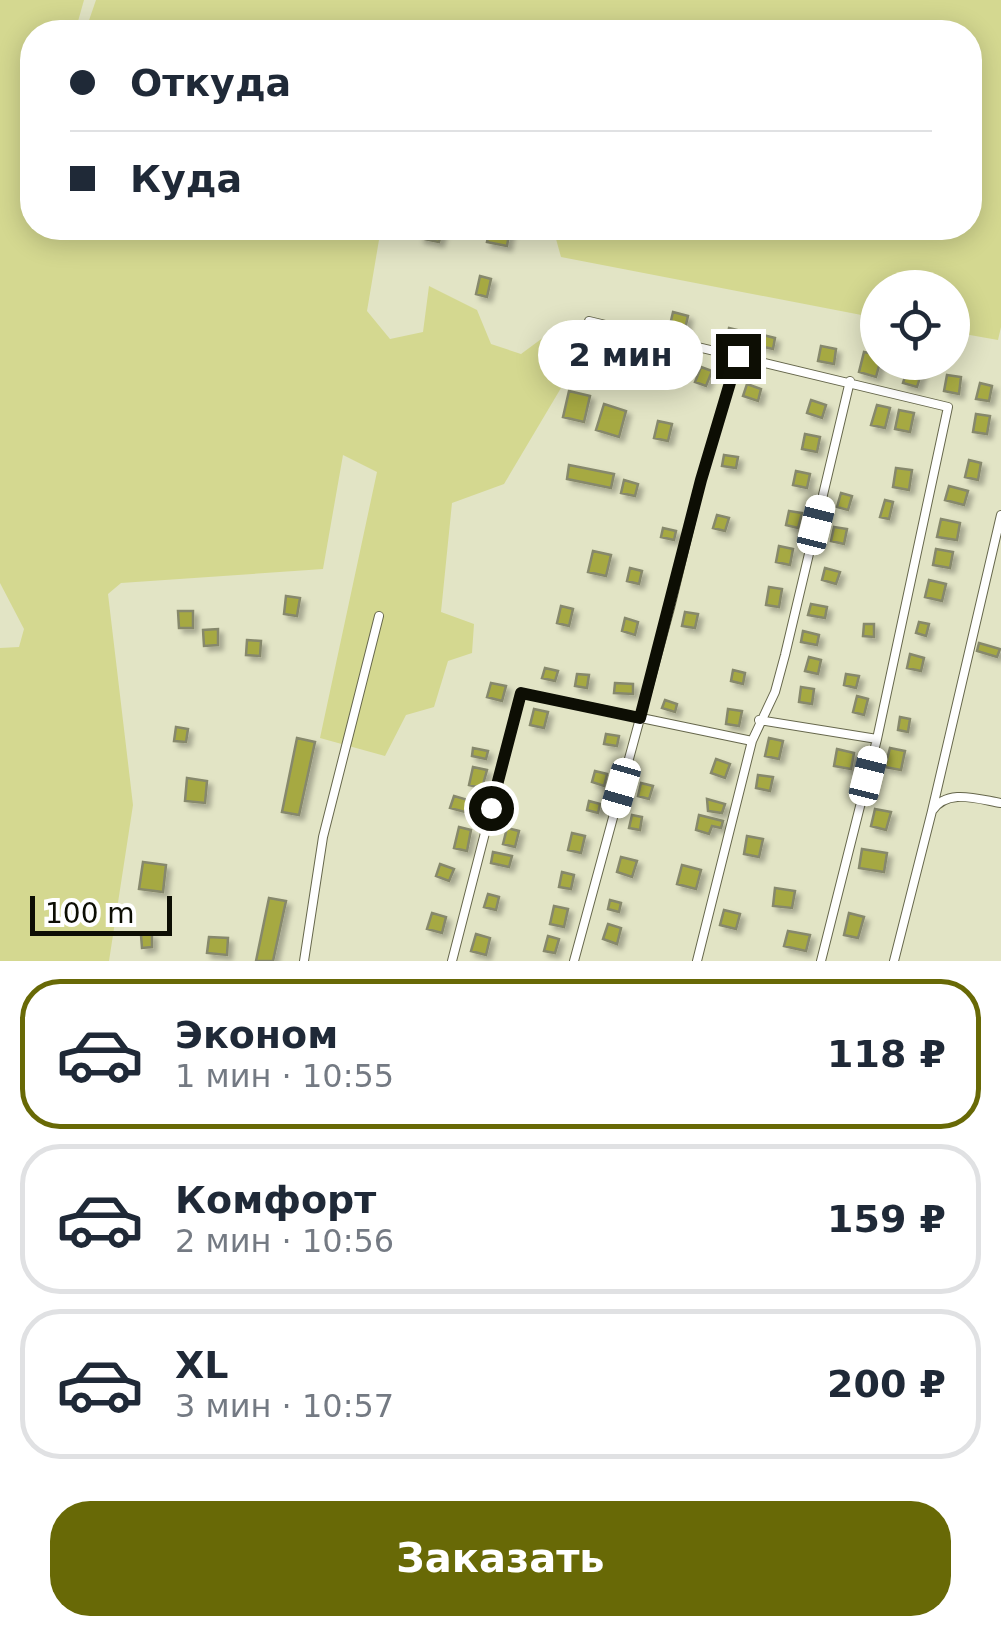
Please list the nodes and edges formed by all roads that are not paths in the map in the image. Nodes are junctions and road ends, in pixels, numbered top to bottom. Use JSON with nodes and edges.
{"nodes":[{"id":1,"x":589,"y":321,"type":"dead end"},
{"id":2,"x":738,"y":356,"type":"junction"},
{"id":3,"x":850,"y":381,"type":"junction"},
{"id":4,"x":1001,"y":515,"type":"edge"},
{"id":5,"x":378,"y":616,"type":"dead end"},
{"id":6,"x":640,"y":718,"type":"junction"},
{"id":7,"x":759,"y":720,"type":"junction"},
{"id":8,"x":877,"y":738,"type":"junction"},
{"id":9,"x":752,"y":741,"type":"junction"},
{"id":10,"x":1001,"y":803,"type":"edge"},
{"id":11,"x":932,"y":811,"type":"junction"},
{"id":12,"x":304,"y":961,"type":"edge"},
{"id":13,"x":452,"y":961,"type":"edge"},
{"id":14,"x":574,"y":961,"type":"edge"},
{"id":15,"x":697,"y":961,"type":"edge"},
{"id":16,"x":821,"y":961,"type":"edge"},
{"id":17,"x":894,"y":961,"type":"edge"}],
"edges":[{"from":1,"to":2,"type":"street"},
{"from":2,"to":3,"type":"street"},
{"from":2,"to":6,"type":"street"},
{"from":3,"to":7,"type":"street"},
{"from":3,"to":8,"type":"street"},
{"from":4,"to":11,"type":"street"},
{"from":5,"to":12,"type":"street"},
{"from":6,"to":9,"type":"street"},
{"from":6,"to":13,"type":"street"},
{"from":6,"to":14,"type":"street"},
{"from":7,"to":8,"type":"street"},
{"from":7,"to":9,"type":"street"},
{"from":8,"to":16,"type":"street"},
{"from":9,"to":15,"type":"street"},
{"from":10,"to":11,"type":"street"},
{"from":11,"to":17,"type":"street"}]}
